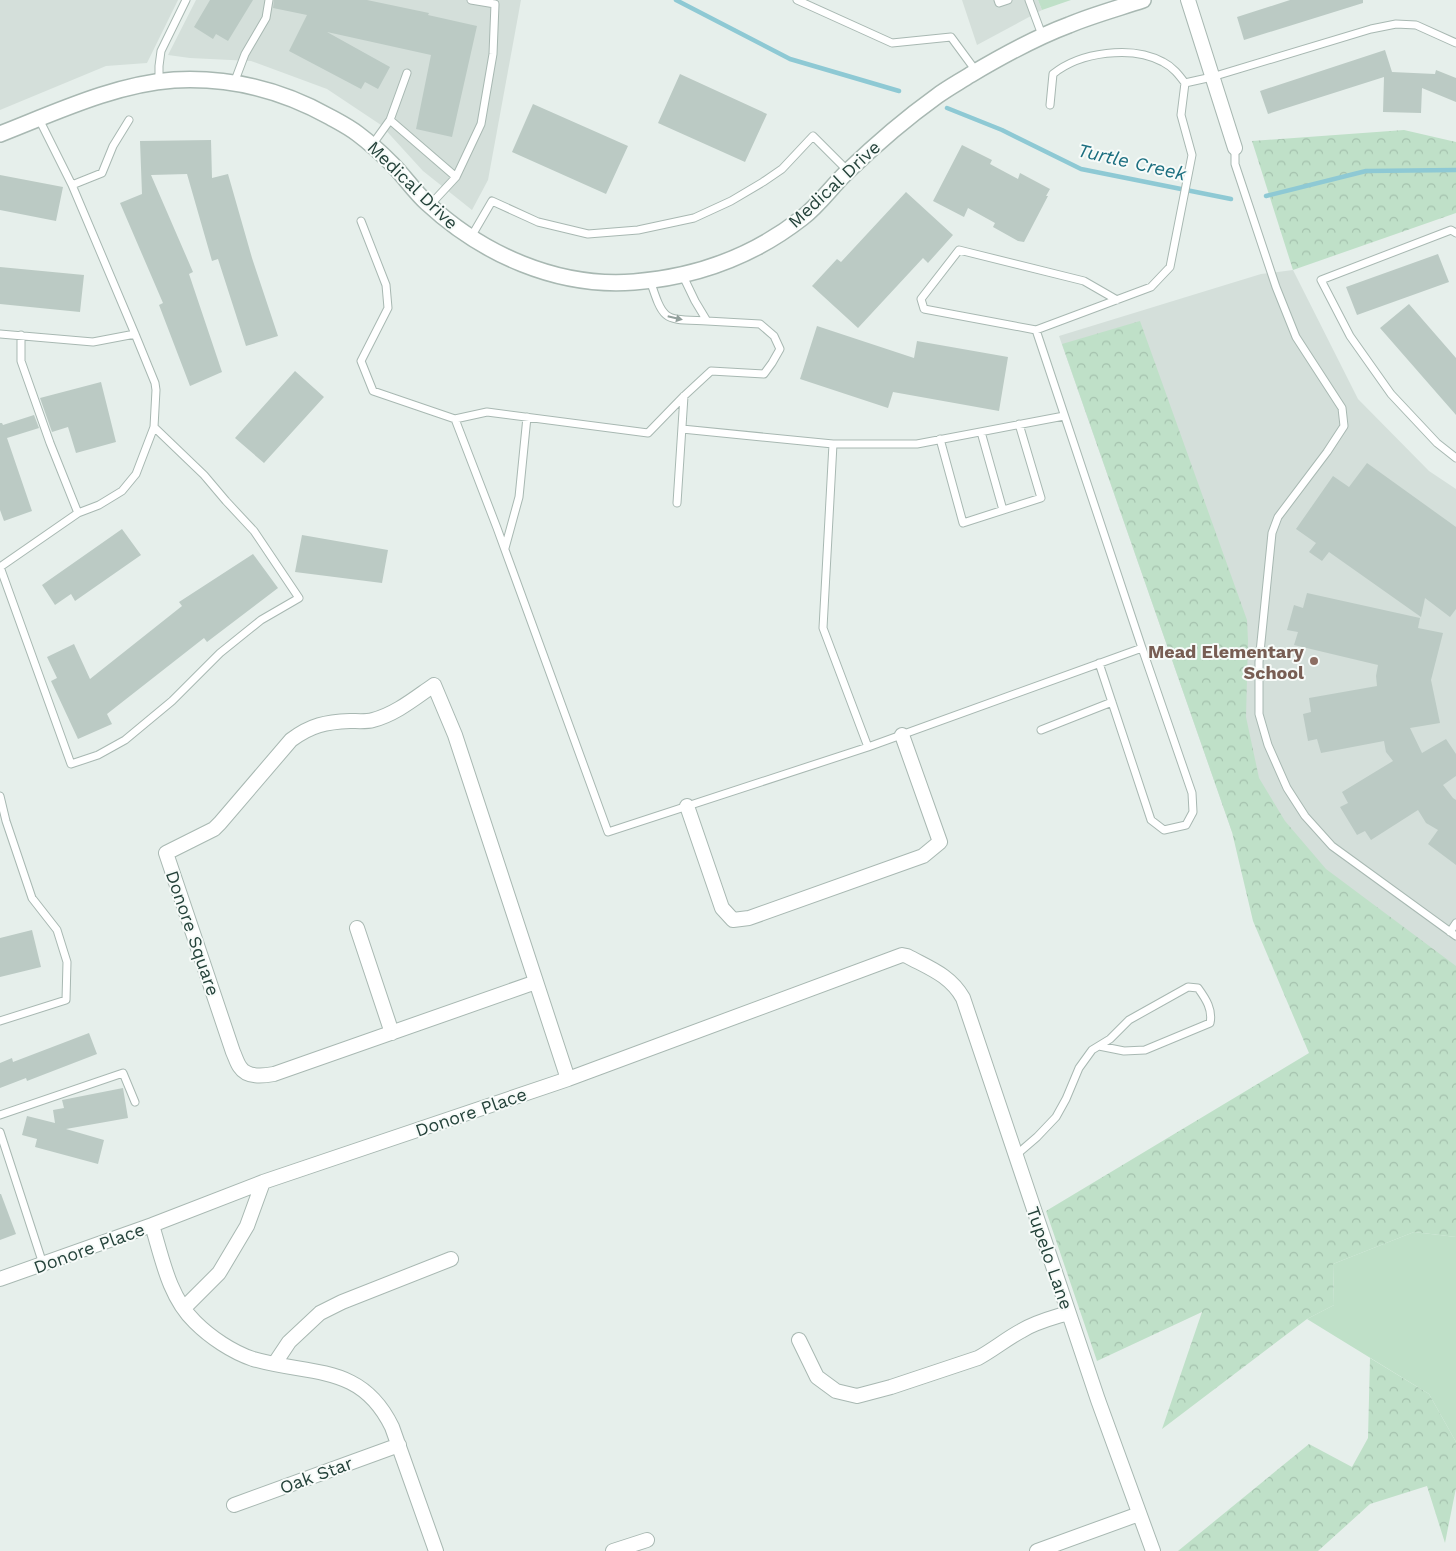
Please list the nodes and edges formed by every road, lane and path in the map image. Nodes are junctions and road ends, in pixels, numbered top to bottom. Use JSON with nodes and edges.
{"nodes":[{"id":1,"x":186,"y":0,"type":"edge"},
{"id":2,"x":269,"y":0,"type":"edge"},
{"id":3,"x":471,"y":0,"type":"edge"},
{"id":4,"x":797,"y":0,"type":"edge"},
{"id":5,"x":998,"y":0,"type":"edge"},
{"id":6,"x":1008,"y":0,"type":"edge"},
{"id":7,"x":1029,"y":0,"type":"edge"},
{"id":8,"x":1143,"y":0,"type":"edge"},
{"id":9,"x":1188,"y":0,"type":"edge"},
{"id":10,"x":1042,"y":35,"type":"junction"},
{"id":11,"x":1456,"y":43,"type":"edge"},
{"id":12,"x":976,"y":72,"type":"junction"},
{"id":13,"x":407,"y":73,"type":"dead end"},
{"id":14,"x":1212,"y":77,"type":"junction"},
{"id":15,"x":160,"y":82,"type":"junction"},
{"id":16,"x":234,"y":83,"type":"junction"},
{"id":17,"x":1185,"y":83,"type":"junction"},
{"id":18,"x":1050,"y":105,"type":"dead end"},
{"id":19,"x":39,"y":119,"type":"junction"},
{"id":20,"x":129,"y":120,"type":"dead end"},
{"id":21,"x":390,"y":120,"type":"junction"},
{"id":22,"x":0,"y":134,"type":"edge"},
{"id":23,"x":372,"y":145,"type":"junction"},
{"id":24,"x":1235,"y":148,"type":"joint"},
{"id":25,"x":848,"y":171,"type":"junction"},
{"id":26,"x":456,"y":177,"type":"junction"},
{"id":27,"x":72,"y":185,"type":"junction"},
{"id":28,"x":430,"y":206,"type":"junction"},
{"id":29,"x":361,"y":221,"type":"dead end"},
{"id":30,"x":1456,"y":233,"type":"edge"},
{"id":31,"x":470,"y":237,"type":"junction"},
{"id":32,"x":683,"y":276,"type":"junction"},
{"id":33,"x":650,"y":280,"type":"junction"},
{"id":34,"x":1117,"y":300,"type":"junction"},
{"id":35,"x":708,"y":321,"type":"junction"},
{"id":36,"x":1036,"y":330,"type":"junction"},
{"id":37,"x":0,"y":334,"type":"edge"},
{"id":38,"x":136,"y":334,"type":"junction"},
{"id":39,"x":21,"y":335,"type":"junction"},
{"id":40,"x":684,"y":396,"type":"junction"},
{"id":41,"x":1064,"y":416,"type":"junction"},
{"id":42,"x":527,"y":417,"type":"junction"},
{"id":43,"x":455,"y":419,"type":"junction"},
{"id":44,"x":1019,"y":424,"type":"junction"},
{"id":45,"x":154,"y":427,"type":"junction"},
{"id":46,"x":682,"y":429,"type":"junction"},
{"id":47,"x":981,"y":432,"type":"junction"},
{"id":48,"x":940,"y":439,"type":"junction"},
{"id":49,"x":833,"y":444,"type":"junction"},
{"id":50,"x":1456,"y":458,"type":"edge"},
{"id":51,"x":677,"y":503,"type":"dead end"},
{"id":52,"x":1003,"y":510,"type":"junction"},
{"id":53,"x":78,"y":513,"type":"junction"},
{"id":54,"x":504,"y":549,"type":"junction"},
{"id":55,"x":0,"y":567,"type":"edge"},
{"id":56,"x":1142,"y":648,"type":"junction"},
{"id":57,"x":1099,"y":663,"type":"junction"},
{"id":58,"x":1112,"y":702,"type":"junction"},
{"id":59,"x":1041,"y":730,"type":"dead end"},
{"id":60,"x":902,"y":735,"type":"junction"},
{"id":61,"x":868,"y":747,"type":"junction"},
{"id":62,"x":0,"y":796,"type":"edge"},
{"id":63,"x":687,"y":806,"type":"junction"},
{"id":64,"x":1456,"y":923,"type":"edge"},
{"id":65,"x":357,"y":928,"type":"dead end"},
{"id":66,"x":1453,"y":934,"type":"edge"},
{"id":67,"x":938,"y":973,"type":"joint"},
{"id":68,"x":536,"y":982,"type":"junction"},
{"id":69,"x":0,"y":1021,"type":"edge"},
{"id":70,"x":392,"y":1033,"type":"junction"},
{"id":71,"x":1099,"y":1046,"type":"junction"},
{"id":72,"x":568,"y":1079,"type":"junction"},
{"id":73,"x":135,"y":1102,"type":"dead end"},
{"id":74,"x":0,"y":1115,"type":"edge"},
{"id":75,"x":0,"y":1132,"type":"edge"},
{"id":76,"x":1015,"y":1155,"type":"junction"},
{"id":77,"x":263,"y":1182,"type":"junction"},
{"id":78,"x":152,"y":1225,"type":"junction"},
{"id":79,"x":451,"y":1259,"type":"dead end"},
{"id":80,"x":44,"y":1264,"type":"junction"},
{"id":81,"x":0,"y":1279,"type":"edge"},
{"id":82,"x":184,"y":1308,"type":"junction"},
{"id":83,"x":1068,"y":1313,"type":"junction"},
{"id":84,"x":798,"y":1340,"type":"dead end"},
{"id":85,"x":276,"y":1363,"type":"junction"},
{"id":86,"x":399,"y":1446,"type":"junction"},
{"id":87,"x":234,"y":1505,"type":"dead end"},
{"id":88,"x":1138,"y":1514,"type":"junction"},
{"id":89,"x":647,"y":1540,"type":"dead end"},
{"id":90,"x":436,"y":1551,"type":"edge"},
{"id":91,"x":612,"y":1551,"type":"edge"},
{"id":92,"x":1036,"y":1551,"type":"edge"},
{"id":93,"x":1153,"y":1551,"type":"edge"}],
"edges":[{"from":1,"to":15,"type":"lane"},
{"from":2,"to":16,"type":"lane"},
{"from":3,"to":26,"type":"lane"},
{"from":4,"to":12,"type":"lane"},
{"from":5,"to":6,"type":"lane"},
{"from":7,"to":10,"type":"lane"},
{"from":8,"to":10,"type":"street","name":"Medical Drive"},
{"from":9,"to":14,"type":"street"},
{"from":10,"to":12,"type":"street","name":"Medical Drive"},
{"from":11,"to":14,"type":"lane"},
{"from":12,"to":25,"type":"street","name":"Medical Drive"},
{"from":13,"to":21,"type":"lane"},
{"from":14,"to":17,"type":"lane"},
{"from":14,"to":24,"type":"street"},
{"from":15,"to":16,"type":"street","name":"Medical Drive"},
{"from":15,"to":19,"type":"street","name":"Medical Drive"},
{"from":16,"to":23,"type":"street","name":"Medical Drive"},
{"from":17,"to":18,"type":"lane"},
{"from":17,"to":34,"type":"lane"},
{"from":19,"to":22,"type":"street","name":"Medical Drive"},
{"from":19,"to":27,"type":"lane"},
{"from":20,"to":27,"type":"lane"},
{"from":21,"to":23,"type":"lane"},
{"from":21,"to":26,"type":"lane"},
{"from":23,"to":28,"type":"street","name":"Medical Drive"},
{"from":24,"to":66,"type":"lane"},
{"from":25,"to":31,"type":"lane"},
{"from":25,"to":32,"type":"street","name":"Medical Drive"},
{"from":26,"to":28,"type":"lane"},
{"from":27,"to":38,"type":"lane"},
{"from":28,"to":31,"type":"street","name":"Medical Drive"},
{"from":29,"to":43,"type":"lane"},
{"from":30,"to":50,"type":"lane"},
{"from":31,"to":33,"type":"street","name":"Medical Drive"},
{"from":32,"to":33,"type":"street","name":"Medical Drive"},
{"from":32,"to":35,"type":"lane"},
{"from":33,"to":35,"type":"lane","one_way":true},
{"from":34,"to":36,"type":"lane"},
{"from":34,"to":36,"type":"lane"},
{"from":35,"to":40,"type":"lane"},
{"from":36,"to":41,"type":"lane"},
{"from":37,"to":39,"type":"lane"},
{"from":38,"to":39,"type":"lane"},
{"from":38,"to":45,"type":"lane"},
{"from":39,"to":53,"type":"lane"},
{"from":40,"to":42,"type":"lane"},
{"from":40,"to":46,"type":"lane"},
{"from":41,"to":44,"type":"lane"},
{"from":41,"to":56,"type":"lane"},
{"from":42,"to":43,"type":"lane"},
{"from":42,"to":54,"type":"lane"},
{"from":43,"to":54,"type":"lane"},
{"from":44,"to":47,"type":"lane"},
{"from":44,"to":52,"type":"lane"},
{"from":45,"to":53,"type":"lane"},
{"from":45,"to":55,"type":"lane"},
{"from":46,"to":49,"type":"lane"},
{"from":46,"to":51,"type":"lane"},
{"from":47,"to":48,"type":"lane"},
{"from":47,"to":52,"type":"lane"},
{"from":48,"to":49,"type":"lane"},
{"from":48,"to":52,"type":"lane"},
{"from":49,"to":61,"type":"lane"},
{"from":53,"to":55,"type":"lane"},
{"from":54,"to":63,"type":"lane"},
{"from":56,"to":57,"type":"lane"},
{"from":56,"to":58,"type":"lane"},
{"from":57,"to":58,"type":"lane"},
{"from":57,"to":60,"type":"lane"},
{"from":58,"to":59,"type":"lane"},
{"from":60,"to":61,"type":"lane"},
{"from":60,"to":63,"type":"street"},
{"from":61,"to":63,"type":"lane"},
{"from":62,"to":69,"type":"lane"},
{"from":64,"to":66,"type":"lane"},
{"from":65,"to":70,"type":"street"},
{"from":67,"to":72,"type":"street","name":"Donore Place"},
{"from":67,"to":76,"type":"street","name":"Tupelo Lane"},
{"from":68,"to":70,"type":"street","name":"Donore Square"},
{"from":68,"to":70,"type":"street","name":"Donore Square"},
{"from":68,"to":72,"type":"street","name":"Donore Square"},
{"from":71,"to":71,"type":"lane"},
{"from":71,"to":76,"type":"lane"},
{"from":72,"to":77,"type":"street","name":"Donore Place"},
{"from":73,"to":74,"type":"lane"},
{"from":75,"to":80,"type":"lane"},
{"from":76,"to":83,"type":"street","name":"Tupelo Lane"},
{"from":77,"to":78,"type":"street","name":"Donore Place"},
{"from":77,"to":82,"type":"street"},
{"from":78,"to":80,"type":"street","name":"Donore Place"},
{"from":78,"to":82,"type":"street"},
{"from":79,"to":85,"type":"street"},
{"from":80,"to":81,"type":"street","name":"Donore Place"},
{"from":82,"to":85,"type":"street"},
{"from":83,"to":84,"type":"street"},
{"from":83,"to":88,"type":"street","name":"Tupelo Lane"},
{"from":85,"to":86,"type":"street"},
{"from":86,"to":87,"type":"street","name":"Oak Star"},
{"from":86,"to":90,"type":"street"},
{"from":88,"to":92,"type":"street"},
{"from":88,"to":93,"type":"street","name":"Tupelo Lane"},
{"from":89,"to":91,"type":"street"}]}
